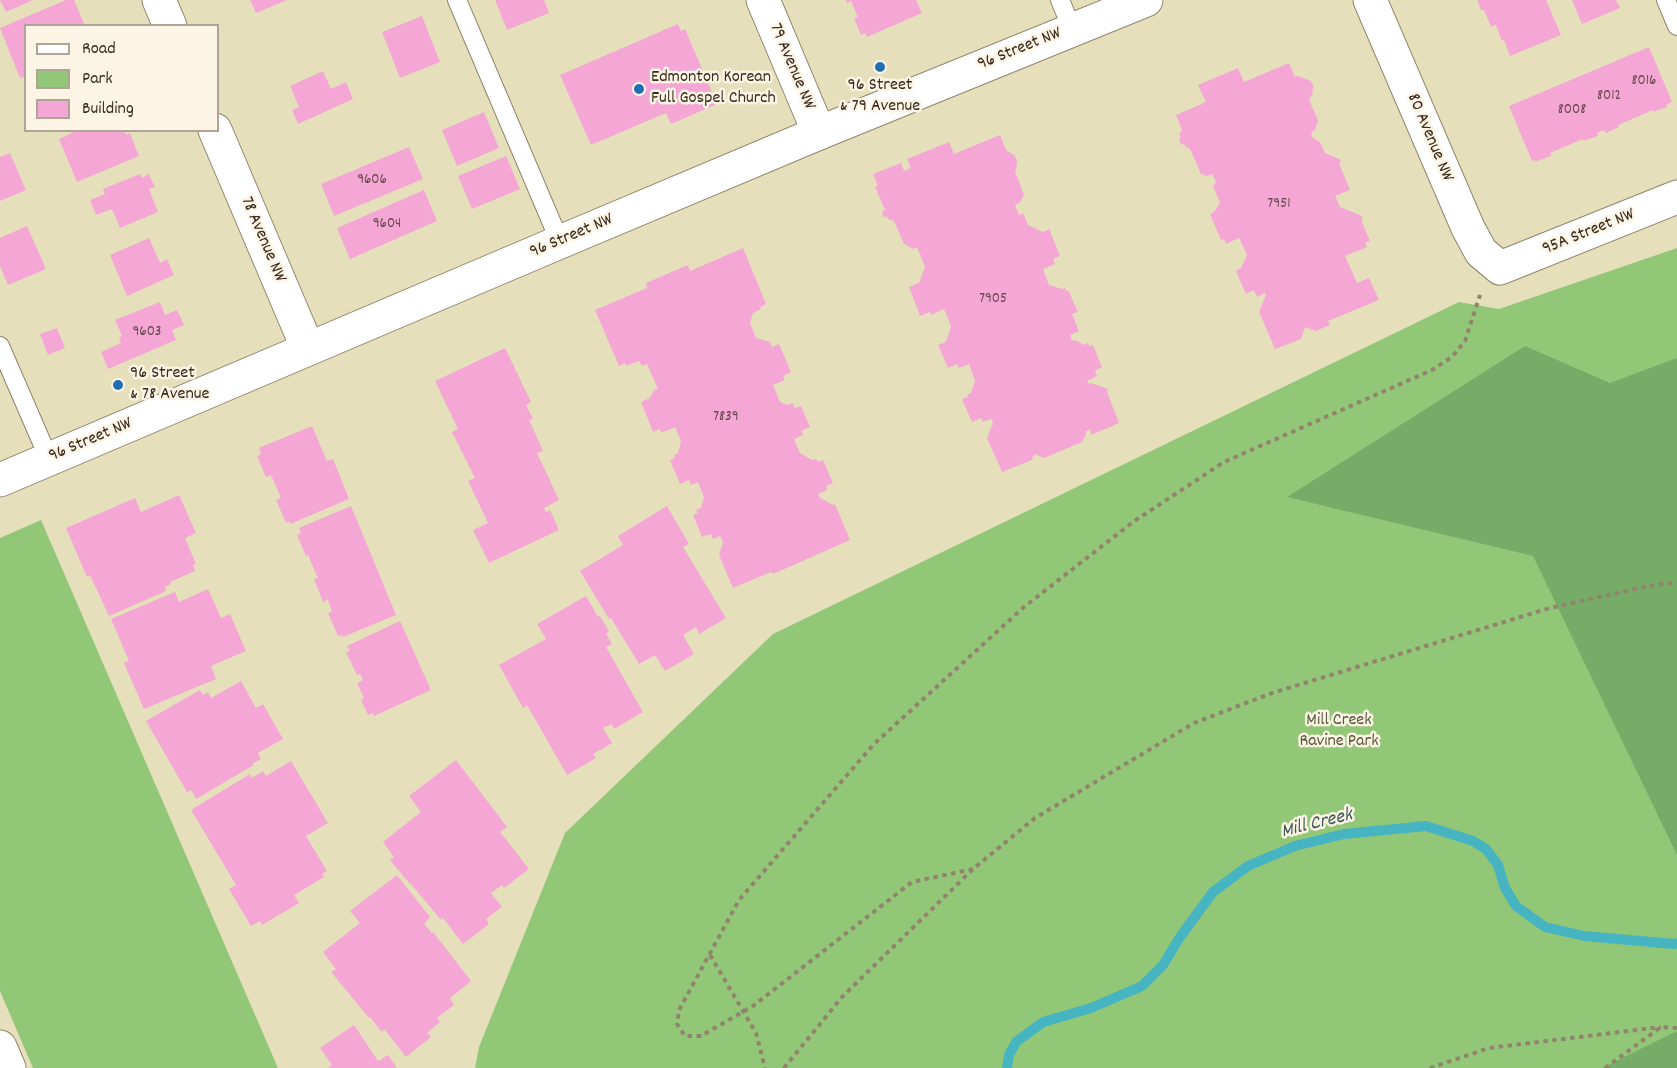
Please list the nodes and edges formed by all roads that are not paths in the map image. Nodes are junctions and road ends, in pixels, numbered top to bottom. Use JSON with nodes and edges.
{"nodes":[{"id":1,"x":159,"y":0,"type":"edge"},
{"id":2,"x":457,"y":0,"type":"edge"},
{"id":3,"x":763,"y":0,"type":"edge"},
{"id":4,"x":1146,"y":0,"type":"edge"},
{"id":5,"x":1370,"y":0,"type":"edge"},
{"id":6,"x":1666,"y":0,"type":"edge"},
{"id":7,"x":1066,"y":15,"type":"edge"},
{"id":8,"x":169,"y":24,"type":"edge"},
{"id":9,"x":1677,"y":26,"type":"edge"},
{"id":10,"x":216,"y":132,"type":"edge"},
{"id":11,"x":819,"y":133,"type":"junction"},
{"id":12,"x":1677,"y":197,"type":"edge"},
{"id":13,"x":560,"y":242,"type":"junction"},
{"id":14,"x":1500,"y":268,"type":"joint"},
{"id":15,"x":0,"y":346,"type":"edge"},
{"id":16,"x":308,"y":349,"type":"junction"},
{"id":17,"x":49,"y":459,"type":"junction"},
{"id":18,"x":0,"y":480,"type":"edge"},
{"id":19,"x":0,"y":1047,"type":"edge"},
{"id":20,"x":9,"y":1068,"type":"edge"}],
"edges":[{"from":1,"to":8,"type":"street"},
{"from":2,"to":13,"type":"lane"},
{"from":3,"to":11,"type":"street","name":"79 Avenue NW"},
{"from":4,"to":7,"type":"street","name":"96 Street NW"},
{"from":5,"to":14,"type":"street","name":"80 Avenue NW"},
{"from":6,"to":9,"type":"lane"},
{"from":7,"to":11,"type":"street","name":"96 Street NW"},
{"from":10,"to":16,"type":"street","name":"78 Avenue NW"},
{"from":11,"to":13,"type":"street","name":"96 Street NW"},
{"from":12,"to":14,"type":"street","name":"95A Street NW"},
{"from":13,"to":16,"type":"street","name":"96 Street NW"},
{"from":15,"to":17,"type":"lane"},
{"from":16,"to":17,"type":"street","name":"96 Street NW"},
{"from":17,"to":18,"type":"street","name":"96 Street NW"},
{"from":19,"to":20,"type":"street"}]}
